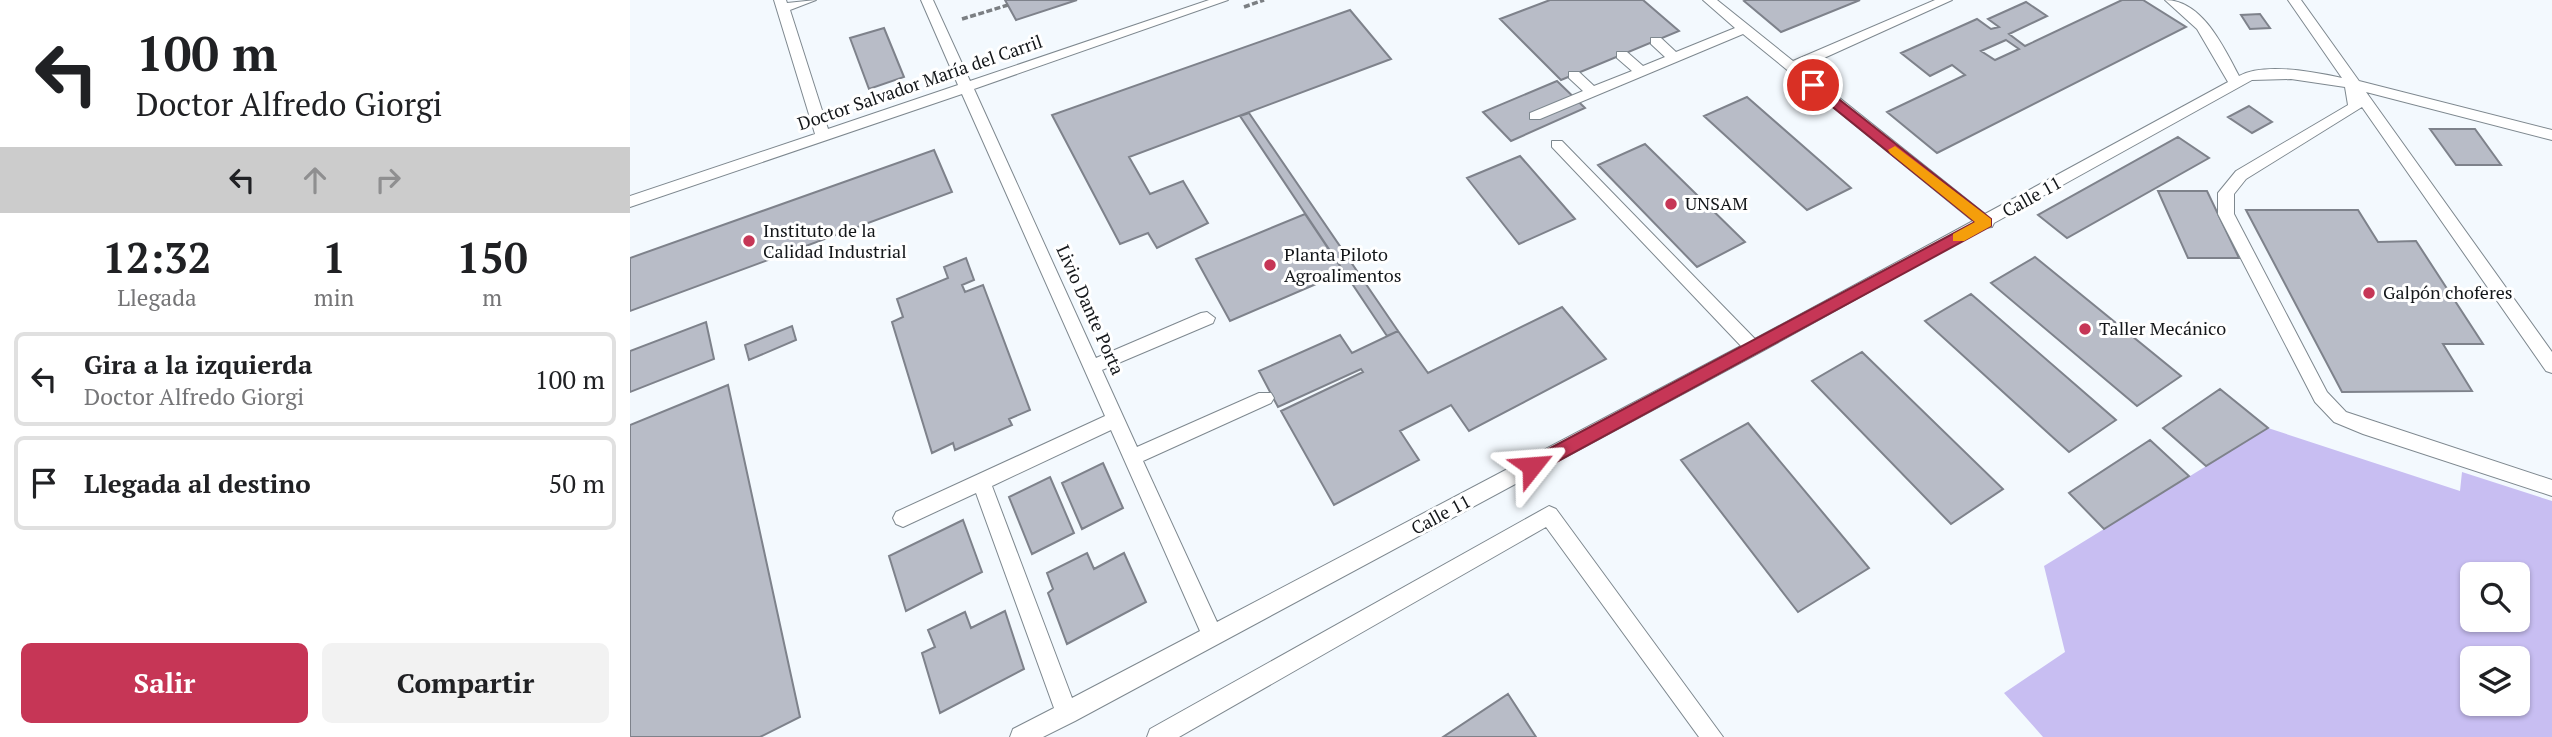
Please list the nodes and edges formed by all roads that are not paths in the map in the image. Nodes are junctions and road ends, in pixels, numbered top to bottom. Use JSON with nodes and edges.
{"nodes":[{"id":1,"x":810,"y":0,"type":"edge"},
{"id":2,"x":927,"y":0,"type":"edge"},
{"id":3,"x":1222,"y":0,"type":"edge"},
{"id":4,"x":1709,"y":0,"type":"edge"},
{"id":5,"x":1946,"y":0,"type":"edge"},
{"id":6,"x":2171,"y":0,"type":"edge"},
{"id":7,"x":2294,"y":0,"type":"edge"},
{"id":8,"x":781,"y":4,"type":"edge"},
{"id":9,"x":1744,"y":29,"type":"junction"},
{"id":10,"x":1656,"y":41,"type":"dead end"},
{"id":11,"x":1622,"y":55,"type":"dead end"},
{"id":12,"x":1674,"y":58,"type":"junction"},
{"id":13,"x":1791,"y":67,"type":"junction"},
{"id":14,"x":1641,"y":71,"type":"junction"},
{"id":15,"x":1574,"y":75,"type":"dead end"},
{"id":16,"x":2236,"y":83,"type":"junction"},
{"id":17,"x":2351,"y":84,"type":"junction"},
{"id":18,"x":967,"y":87,"type":"junction"},
{"id":19,"x":1592,"y":92,"type":"junction"},
{"id":20,"x":1535,"y":116,"type":"dead end"},
{"id":21,"x":2552,"y":135,"type":"edge"},
{"id":22,"x":823,"y":136,"type":"junction"},
{"id":23,"x":1557,"y":145,"type":"dead end"},
{"id":24,"x":630,"y":202,"type":"edge"},
{"id":25,"x":1986,"y":223,"type":"junction"},
{"id":26,"x":1207,"y":318,"type":"dead end"},
{"id":27,"x":1753,"y":348,"type":"junction"},
{"id":28,"x":2552,"y":366,"type":"edge"},
{"id":29,"x":1092,"y":367,"type":"junction"},
{"id":30,"x":1265,"y":398,"type":"dead end"},
{"id":31,"x":1116,"y":419,"type":"junction"},
{"id":32,"x":1133,"y":457,"type":"junction"},
{"id":33,"x":981,"y":482,"type":"junction"},
{"id":34,"x":2552,"y":488,"type":"edge"},
{"id":35,"x":904,"y":518,"type":"dead end"},
{"id":36,"x":1213,"y":637,"type":"junction"},
{"id":37,"x":1067,"y":713,"type":"junction"},
{"id":38,"x":1021,"y":737,"type":"edge"},
{"id":39,"x":1158,"y":737,"type":"edge"},
{"id":40,"x":1712,"y":737,"type":"edge"}],
"edges":[{"from":1,"to":8,"type":"lane"},
{"from":2,"to":18,"type":"lane","name":"Livio Dante Porta"},
{"from":3,"to":18,"type":"lane","name":"Doctor Salvador María del Carril"},
{"from":4,"to":9,"type":"lane"},
{"from":5,"to":13,"type":"lane"},
{"from":6,"to":16,"type":"lane"},
{"from":7,"to":17,"type":"lane"},
{"from":8,"to":22,"type":"lane"},
{"from":9,"to":12,"type":"lane"},
{"from":9,"to":13,"type":"lane"},
{"from":10,"to":12,"type":"lane"},
{"from":11,"to":14,"type":"lane"},
{"from":12,"to":14,"type":"lane"},
{"from":13,"to":25,"type":"lane"},
{"from":14,"to":19,"type":"lane"},
{"from":15,"to":19,"type":"lane"},
{"from":16,"to":17,"type":"lane","name":"Calle 11"},
{"from":16,"to":25,"type":"lane","name":"Calle 11"},
{"from":17,"to":21,"type":"lane","name":"Calle 11"},
{"from":17,"to":28,"type":"lane"},
{"from":17,"to":34,"type":"lane"},
{"from":18,"to":22,"type":"lane","name":"Doctor Salvador María del Carril"},
{"from":18,"to":29,"type":"lane","name":"Livio Dante Porta"},
{"from":19,"to":20,"type":"lane"},
{"from":22,"to":24,"type":"lane","name":"Doctor Salvador María del Carril"},
{"from":23,"to":27,"type":"lane"},
{"from":25,"to":27,"type":"lane","name":"Calle 11"},
{"from":26,"to":29,"type":"lane"},
{"from":27,"to":36,"type":"lane","name":"Calle 11"},
{"from":29,"to":31,"type":"lane","name":"Livio Dante Porta"},
{"from":30,"to":32,"type":"lane"},
{"from":31,"to":32,"type":"lane","name":"Livio Dante Porta"},
{"from":31,"to":33,"type":"lane"},
{"from":32,"to":36,"type":"lane","name":"Livio Dante Porta"},
{"from":33,"to":35,"type":"lane"},
{"from":33,"to":37,"type":"lane"},
{"from":36,"to":37,"type":"lane","name":"Calle 11"},
{"from":37,"to":38,"type":"lane","name":"Calle 11"},
{"from":39,"to":40,"type":"lane"}]}
